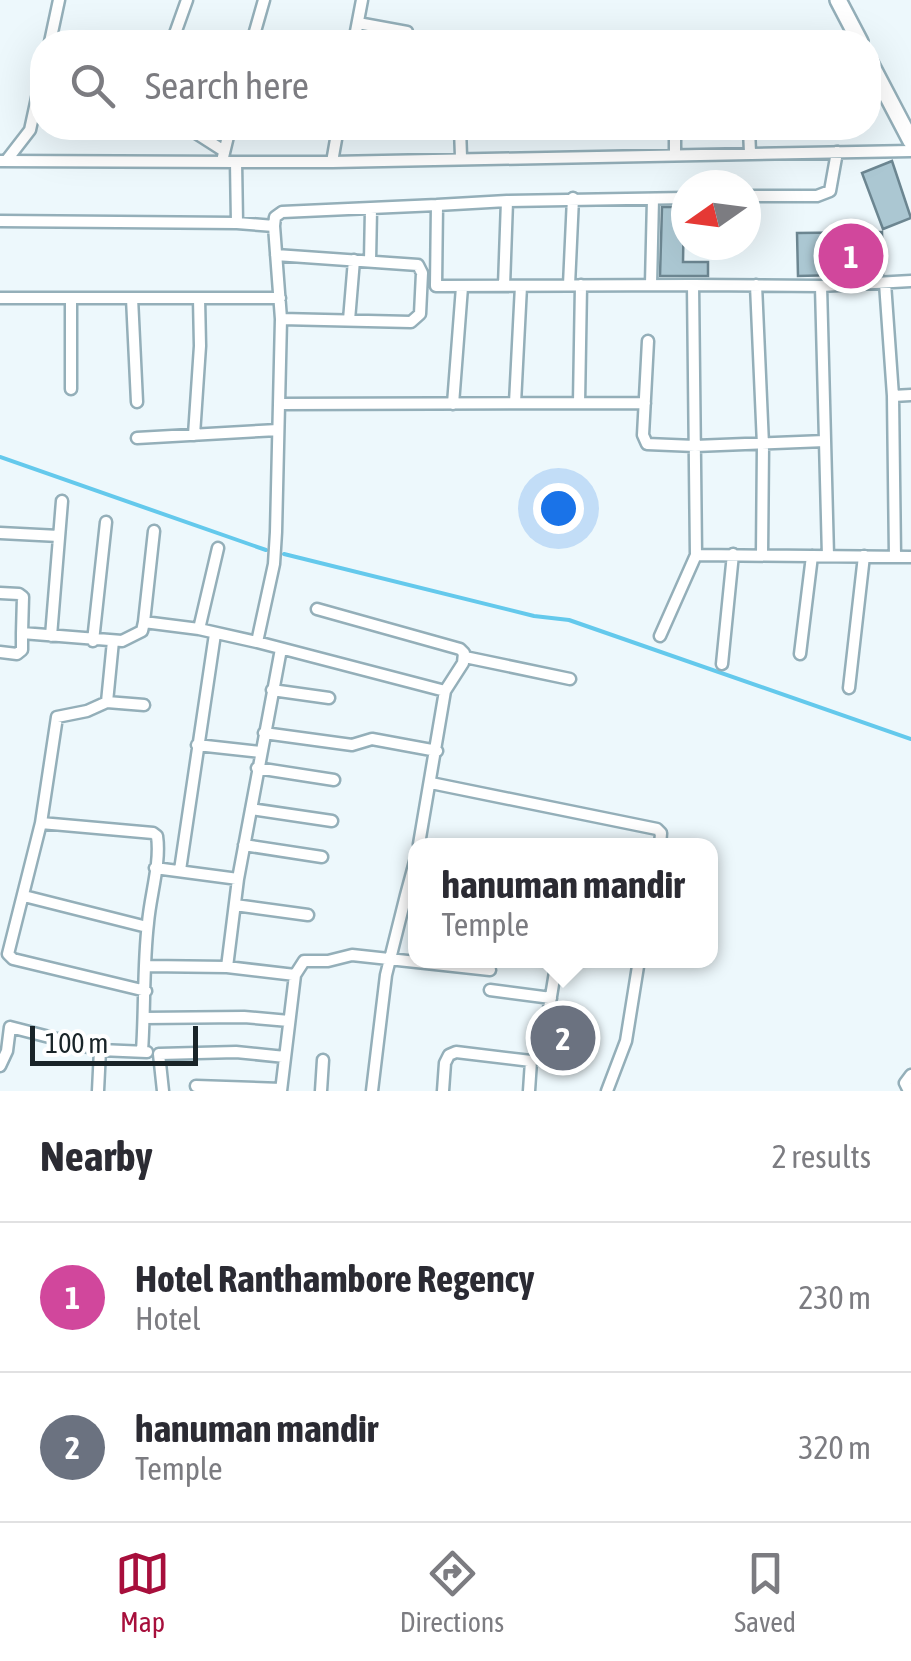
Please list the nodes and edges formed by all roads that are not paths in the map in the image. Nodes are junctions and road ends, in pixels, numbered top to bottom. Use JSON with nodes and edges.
{"nodes":[{"id":1,"x":59,"y":0,"type":"edge"},
{"id":2,"x":188,"y":0,"type":"edge"},
{"id":3,"x":264,"y":0,"type":"edge"},
{"id":4,"x":362,"y":0,"type":"edge"},
{"id":5,"x":838,"y":0,"type":"edge"},
{"id":6,"x":358,"y":23,"type":"junction"},
{"id":7,"x":53,"y":30,"type":"edge"},
{"id":8,"x":177,"y":30,"type":"edge"},
{"id":9,"x":255,"y":30,"type":"edge"},
{"id":10,"x":357,"y":30,"type":"edge"},
{"id":11,"x":403,"y":30,"type":"edge"},
{"id":12,"x":854,"y":30,"type":"edge"},
{"id":13,"x":881,"y":83,"type":"edge"},
{"id":14,"x":30,"y":130,"type":"edge"},
{"id":15,"x":203,"y":140,"type":"edge"},
{"id":16,"x":227,"y":140,"type":"edge"},
{"id":17,"x":336,"y":140,"type":"edge"},
{"id":18,"x":460,"y":140,"type":"edge"},
{"id":19,"x":675,"y":140,"type":"edge"},
{"id":20,"x":749,"y":140,"type":"edge"},
{"id":21,"x":911,"y":140,"type":"edge"},
{"id":22,"x":911,"y":150,"type":"edge"},
{"id":23,"x":837,"y":152,"type":"junction"},
{"id":24,"x":750,"y":153,"type":"junction"},
{"id":25,"x":675,"y":154,"type":"junction"},
{"id":26,"x":223,"y":156,"type":"junction"},
{"id":27,"x":461,"y":157,"type":"junction"},
{"id":28,"x":3,"y":161,"type":"edge"},
{"id":29,"x":236,"y":162,"type":"junction"},
{"id":30,"x":332,"y":162,"type":"junction"},
{"id":31,"x":761,"y":196,"type":"edge"},
{"id":32,"x":572,"y":198,"type":"junction"},
{"id":33,"x":653,"y":198,"type":"junction"},
{"id":34,"x":671,"y":198,"type":"edge"},
{"id":35,"x":507,"y":201,"type":"junction"},
{"id":36,"x":437,"y":205,"type":"junction"},
{"id":37,"x":371,"y":209,"type":"junction"},
{"id":38,"x":0,"y":222,"type":"edge"},
{"id":39,"x":237,"y":223,"type":"junction"},
{"id":40,"x":274,"y":226,"type":"junction"},
{"id":41,"x":276,"y":255,"type":"junction"},
{"id":42,"x":354,"y":260,"type":"junction"},
{"id":43,"x":370,"y":261,"type":"junction"},
{"id":44,"x":911,"y":282,"type":"edge"},
{"id":45,"x":885,"y":283,"type":"junction"},
{"id":46,"x":651,"y":284,"type":"junction"},
{"id":47,"x":575,"y":285,"type":"junction"},
{"id":48,"x":693,"y":285,"type":"junction"},
{"id":49,"x":756,"y":285,"type":"junction"},
{"id":50,"x":436,"y":286,"type":"junction"},
{"id":51,"x":504,"y":286,"type":"junction"},
{"id":52,"x":521,"y":286,"type":"junction"},
{"id":53,"x":820,"y":286,"type":"junction"},
{"id":54,"x":422,"y":287,"type":"junction"},
{"id":55,"x":462,"y":287,"type":"junction"},
{"id":56,"x":0,"y":298,"type":"edge"},
{"id":57,"x":71,"y":298,"type":"junction"},
{"id":58,"x":132,"y":298,"type":"junction"},
{"id":59,"x":198,"y":298,"type":"junction"},
{"id":60,"x":280,"y":298,"type":"junction"},
{"id":61,"x":281,"y":318,"type":"junction"},
{"id":62,"x":349,"y":320,"type":"junction"},
{"id":63,"x":648,"y":341,"type":"dead end"},
{"id":64,"x":71,"y":389,"type":"dead end"},
{"id":65,"x":911,"y":395,"type":"edge"},
{"id":66,"x":893,"y":396,"type":"junction"},
{"id":67,"x":137,"y":402,"type":"dead end"},
{"id":68,"x":579,"y":403,"type":"junction"},
{"id":69,"x":645,"y":403,"type":"junction"},
{"id":70,"x":279,"y":404,"type":"junction"},
{"id":71,"x":453,"y":404,"type":"junction"},
{"id":72,"x":514,"y":404,"type":"junction"},
{"id":73,"x":278,"y":430,"type":"junction"},
{"id":74,"x":194,"y":434,"type":"junction"},
{"id":75,"x":137,"y":438,"type":"dead end"},
{"id":76,"x":825,"y":441,"type":"junction"},
{"id":77,"x":763,"y":445,"type":"junction"},
{"id":78,"x":695,"y":446,"type":"junction"},
{"id":79,"x":62,"y":501,"type":"dead end"},
{"id":80,"x":106,"y":522,"type":"dead end"},
{"id":81,"x":154,"y":530,"type":"dead end"},
{"id":82,"x":0,"y":533,"type":"edge"},
{"id":83,"x":59,"y":536,"type":"junction"},
{"id":84,"x":218,"y":548,"type":"dead end"},
{"id":85,"x":733,"y":554,"type":"junction"},
{"id":86,"x":696,"y":555,"type":"junction"},
{"id":87,"x":762,"y":555,"type":"junction"},
{"id":88,"x":812,"y":556,"type":"junction"},
{"id":89,"x":828,"y":556,"type":"junction"},
{"id":90,"x":864,"y":556,"type":"junction"},
{"id":91,"x":896,"y":557,"type":"junction"},
{"id":92,"x":911,"y":557,"type":"edge"},
{"id":93,"x":0,"y":593,"type":"edge"},
{"id":94,"x":317,"y":608,"type":"dead end"},
{"id":95,"x":144,"y":622,"type":"junction"},
{"id":96,"x":198,"y":629,"type":"junction"},
{"id":97,"x":22,"y":633,"type":"junction"},
{"id":98,"x":215,"y":634,"type":"junction"},
{"id":99,"x":52,"y":636,"type":"junction"},
{"id":100,"x":660,"y":636,"type":"dead end"},
{"id":101,"x":93,"y":640,"type":"junction"},
{"id":102,"x":113,"y":641,"type":"junction"},
{"id":103,"x":257,"y":642,"type":"junction"},
{"id":104,"x":280,"y":649,"type":"junction"},
{"id":105,"x":0,"y":652,"type":"edge"},
{"id":106,"x":800,"y":654,"type":"dead end"},
{"id":107,"x":465,"y":657,"type":"junction"},
{"id":108,"x":722,"y":664,"type":"dead end"},
{"id":109,"x":570,"y":679,"type":"dead end"},
{"id":110,"x":849,"y":688,"type":"dead end"},
{"id":111,"x":272,"y":690,"type":"junction"},
{"id":112,"x":445,"y":691,"type":"junction"},
{"id":113,"x":329,"y":698,"type":"dead end"},
{"id":114,"x":107,"y":702,"type":"junction"},
{"id":115,"x":144,"y":705,"type":"dead end"},
{"id":116,"x":264,"y":733,"type":"junction"},
{"id":117,"x":198,"y":745,"type":"junction"},
{"id":118,"x":437,"y":751,"type":"junction"},
{"id":119,"x":260,"y":752,"type":"junction"},
{"id":120,"x":257,"y":768,"type":"junction"},
{"id":121,"x":334,"y":780,"type":"dead end"},
{"id":122,"x":431,"y":783,"type":"junction"},
{"id":123,"x":250,"y":809,"type":"junction"},
{"id":124,"x":332,"y":821,"type":"dead end"},
{"id":125,"x":42,"y":824,"type":"junction"},
{"id":126,"x":422,"y":838,"type":"edge"},
{"id":127,"x":661,"y":838,"type":"edge"},
{"id":128,"x":244,"y":846,"type":"junction"},
{"id":129,"x":322,"y":857,"type":"dead end"},
{"id":130,"x":155,"y":868,"type":"junction"},
{"id":131,"x":180,"y":870,"type":"junction"},
{"id":132,"x":238,"y":879,"type":"junction"},
{"id":133,"x":24,"y":896,"type":"junction"},
{"id":134,"x":235,"y":904,"type":"junction"},
{"id":135,"x":408,"y":904,"type":"edge"},
{"id":136,"x":308,"y":915,"type":"dead end"},
{"id":137,"x":147,"y":927,"type":"junction"},
{"id":138,"x":390,"y":959,"type":"junction"},
{"id":139,"x":408,"y":961,"type":"edge"},
{"id":140,"x":147,"y":966,"type":"junction"},
{"id":141,"x":228,"y":967,"type":"junction"},
{"id":142,"x":472,"y":968,"type":"edge"},
{"id":143,"x":556,"y":968,"type":"edge"},
{"id":144,"x":638,"y":968,"type":"edge"},
{"id":145,"x":490,"y":970,"type":"dead end"},
{"id":146,"x":294,"y":975,"type":"junction"},
{"id":147,"x":490,"y":990,"type":"dead end"},
{"id":148,"x":146,"y":991,"type":"junction"},
{"id":149,"x":551,"y":998,"type":"junction"},
{"id":150,"x":144,"y":1018,"type":"junction"},
{"id":151,"x":289,"y":1021,"type":"junction"},
{"id":152,"x":5,"y":1025,"type":"edge"},
{"id":153,"x":100,"y":1050,"type":"junction"},
{"id":154,"x":142,"y":1051,"type":"junction"},
{"id":155,"x":160,"y":1054,"type":"junction"},
{"id":156,"x":285,"y":1057,"type":"junction"},
{"id":157,"x":324,"y":1060,"type":"dead end"},
{"id":158,"x":531,"y":1061,"type":"junction"},
{"id":159,"x":0,"y":1066,"type":"edge"},
{"id":160,"x":911,"y":1075,"type":"edge"},
{"id":161,"x":196,"y":1086,"type":"dead end"},
{"id":162,"x":281,"y":1090,"type":"edge"},
{"id":163,"x":98,"y":1091,"type":"edge"},
{"id":164,"x":163,"y":1091,"type":"edge"},
{"id":165,"x":321,"y":1091,"type":"edge"},
{"id":166,"x":372,"y":1091,"type":"edge"},
{"id":167,"x":442,"y":1091,"type":"edge"},
{"id":168,"x":530,"y":1091,"type":"edge"},
{"id":169,"x":607,"y":1091,"type":"edge"},
{"id":170,"x":909,"y":1091,"type":"edge"}],
"edges":[{"from":1,"to":7,"type":"street"},
{"from":2,"to":8,"type":"street"},
{"from":3,"to":9,"type":"street"},
{"from":4,"to":6,"type":"street"},
{"from":5,"to":12,"type":"main road"},
{"from":6,"to":10,"type":"street"},
{"from":6,"to":11,"type":"street"},
{"from":13,"to":21,"type":"main road"},
{"from":14,"to":28,"type":"street"},
{"from":15,"to":26,"type":"street"},
{"from":16,"to":26,"type":"street"},
{"from":17,"to":30,"type":"street"},
{"from":18,"to":27,"type":"street"},
{"from":19,"to":25,"type":"street"},
{"from":20,"to":24,"type":"street"},
{"from":22,"to":23,"type":"street"},
{"from":23,"to":24,"type":"street"},
{"from":23,"to":31,"type":"street"},
{"from":24,"to":25,"type":"street"},
{"from":25,"to":27,"type":"street"},
{"from":26,"to":28,"type":"street"},
{"from":26,"to":29,"type":"street"},
{"from":27,"to":30,"type":"street"},
{"from":29,"to":30,"type":"street"},
{"from":29,"to":39,"type":"street"},
{"from":32,"to":33,"type":"street"},
{"from":32,"to":35,"type":"street"},
{"from":32,"to":47,"type":"street"},
{"from":33,"to":34,"type":"street"},
{"from":33,"to":46,"type":"street"},
{"from":35,"to":36,"type":"street"},
{"from":35,"to":51,"type":"street"},
{"from":36,"to":37,"type":"street"},
{"from":36,"to":50,"type":"street"},
{"from":37,"to":40,"type":"street"},
{"from":37,"to":43,"type":"street"},
{"from":38,"to":39,"type":"street"},
{"from":39,"to":40,"type":"street"},
{"from":40,"to":41,"type":"street"},
{"from":41,"to":42,"type":"street"},
{"from":41,"to":60,"type":"street"},
{"from":42,"to":43,"type":"street"},
{"from":42,"to":62,"type":"street"},
{"from":43,"to":54,"type":"street"},
{"from":44,"to":45,"type":"street"},
{"from":45,"to":53,"type":"street"},
{"from":45,"to":66,"type":"street"},
{"from":46,"to":47,"type":"street"},
{"from":46,"to":48,"type":"street"},
{"from":47,"to":52,"type":"street"},
{"from":47,"to":68,"type":"street"},
{"from":48,"to":49,"type":"street"},
{"from":48,"to":78,"type":"street"},
{"from":49,"to":53,"type":"street"},
{"from":49,"to":77,"type":"street"},
{"from":50,"to":54,"type":"street"},
{"from":50,"to":55,"type":"street"},
{"from":51,"to":52,"type":"street"},
{"from":51,"to":55,"type":"street"},
{"from":52,"to":72,"type":"street"},
{"from":53,"to":76,"type":"street"},
{"from":54,"to":62,"type":"street"},
{"from":55,"to":71,"type":"street"},
{"from":56,"to":57,"type":"street"},
{"from":57,"to":58,"type":"street"},
{"from":57,"to":64,"type":"street"},
{"from":58,"to":59,"type":"street"},
{"from":58,"to":67,"type":"street"},
{"from":59,"to":60,"type":"street"},
{"from":59,"to":74,"type":"street"},
{"from":60,"to":61,"type":"street"},
{"from":61,"to":62,"type":"street"},
{"from":61,"to":70,"type":"street"},
{"from":63,"to":69,"type":"street"},
{"from":65,"to":66,"type":"street"},
{"from":66,"to":91,"type":"street"},
{"from":68,"to":69,"type":"street"},
{"from":68,"to":72,"type":"street"},
{"from":69,"to":78,"type":"street"},
{"from":70,"to":71,"type":"street"},
{"from":70,"to":73,"type":"street"},
{"from":71,"to":72,"type":"street"},
{"from":73,"to":74,"type":"street"},
{"from":73,"to":103,"type":"street"},
{"from":74,"to":75,"type":"street"},
{"from":76,"to":77,"type":"street"},
{"from":76,"to":89,"type":"street"},
{"from":77,"to":78,"type":"street"},
{"from":77,"to":87,"type":"street"},
{"from":78,"to":86,"type":"street"},
{"from":79,"to":83,"type":"street"},
{"from":80,"to":101,"type":"street"},
{"from":81,"to":95,"type":"street"},
{"from":82,"to":83,"type":"street"},
{"from":83,"to":99,"type":"street"},
{"from":84,"to":96,"type":"street"},
{"from":85,"to":86,"type":"street"},
{"from":85,"to":87,"type":"street"},
{"from":85,"to":108,"type":"street"},
{"from":86,"to":100,"type":"street"},
{"from":87,"to":88,"type":"street"},
{"from":88,"to":89,"type":"street"},
{"from":88,"to":106,"type":"street"},
{"from":89,"to":90,"type":"street"},
{"from":90,"to":91,"type":"street"},
{"from":90,"to":110,"type":"street"},
{"from":91,"to":92,"type":"street"},
{"from":93,"to":97,"type":"street"},
{"from":94,"to":107,"type":"street"},
{"from":95,"to":96,"type":"street"},
{"from":95,"to":102,"type":"street"},
{"from":96,"to":98,"type":"street"},
{"from":97,"to":99,"type":"street"},
{"from":97,"to":105,"type":"street"},
{"from":98,"to":103,"type":"street"},
{"from":98,"to":117,"type":"street"},
{"from":99,"to":101,"type":"street"},
{"from":101,"to":102,"type":"street"},
{"from":102,"to":114,"type":"street"},
{"from":103,"to":104,"type":"street"},
{"from":104,"to":111,"type":"street"},
{"from":104,"to":112,"type":"street"},
{"from":107,"to":109,"type":"street"},
{"from":107,"to":112,"type":"street"},
{"from":111,"to":113,"type":"street"},
{"from":111,"to":116,"type":"street"},
{"from":112,"to":118,"type":"street"},
{"from":114,"to":115,"type":"street"},
{"from":114,"to":125,"type":"street"},
{"from":116,"to":118,"type":"street"},
{"from":116,"to":119,"type":"street"},
{"from":117,"to":119,"type":"street"},
{"from":117,"to":131,"type":"street"},
{"from":118,"to":122,"type":"street"},
{"from":119,"to":120,"type":"street"},
{"from":120,"to":121,"type":"street"},
{"from":120,"to":123,"type":"street"},
{"from":122,"to":126,"type":"street"},
{"from":122,"to":127,"type":"street"},
{"from":123,"to":124,"type":"street"},
{"from":123,"to":128,"type":"street"},
{"from":125,"to":130,"type":"street"},
{"from":125,"to":133,"type":"street"},
{"from":128,"to":129,"type":"street"},
{"from":128,"to":132,"type":"street"},
{"from":130,"to":131,"type":"street"},
{"from":130,"to":137,"type":"street"},
{"from":131,"to":132,"type":"street"},
{"from":132,"to":134,"type":"street"},
{"from":133,"to":137,"type":"street"},
{"from":133,"to":148,"type":"street"},
{"from":134,"to":136,"type":"street"},
{"from":134,"to":141,"type":"street"},
{"from":135,"to":138,"type":"street"},
{"from":137,"to":140,"type":"street"},
{"from":138,"to":139,"type":"street"},
{"from":138,"to":146,"type":"street"},
{"from":138,"to":166,"type":"street"},
{"from":140,"to":141,"type":"street"},
{"from":140,"to":148,"type":"street"},
{"from":141,"to":146,"type":"street"},
{"from":142,"to":145,"type":"street"},
{"from":143,"to":149,"type":"street"},
{"from":144,"to":169,"type":"street"},
{"from":146,"to":151,"type":"street"},
{"from":147,"to":149,"type":"street"},
{"from":148,"to":150,"type":"street"},
{"from":149,"to":158,"type":"street"},
{"from":150,"to":151,"type":"street"},
{"from":150,"to":154,"type":"street"},
{"from":151,"to":156,"type":"street"},
{"from":152,"to":153,"type":"street"},
{"from":152,"to":159,"type":"street"},
{"from":153,"to":154,"type":"street"},
{"from":153,"to":163,"type":"street"},
{"from":154,"to":155,"type":"street"},
{"from":155,"to":156,"type":"street"},
{"from":155,"to":164,"type":"street"},
{"from":156,"to":162,"type":"street"},
{"from":157,"to":165,"type":"street"},
{"from":158,"to":167,"type":"street"},
{"from":158,"to":168,"type":"street"},
{"from":160,"to":170,"type":"street"},
{"from":161,"to":162,"type":"street"}]}
